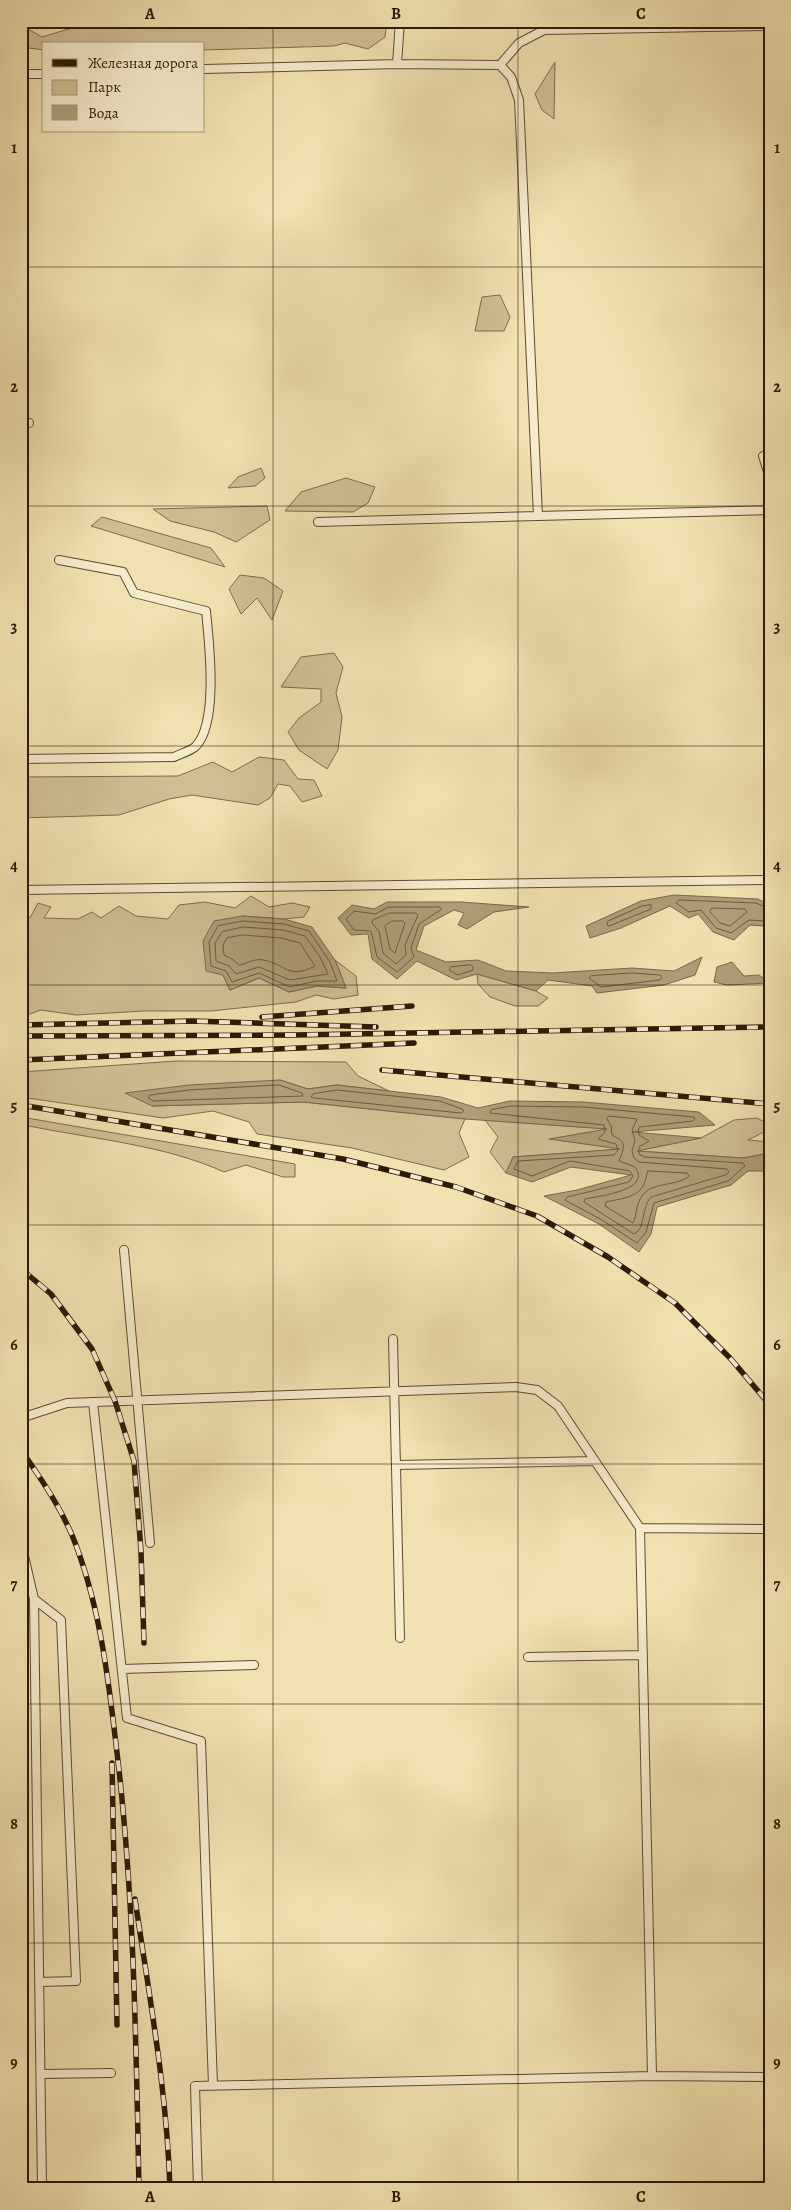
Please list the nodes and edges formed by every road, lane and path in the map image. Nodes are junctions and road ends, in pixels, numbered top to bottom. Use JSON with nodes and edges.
{"nodes":[{"id":1,"x":400,"y":21,"type":"edge"},
{"id":2,"x":770,"y":26,"type":"edge"},
{"id":3,"x":398,"y":64,"type":"junction"},
{"id":4,"x":500,"y":65,"type":"junction"},
{"id":5,"x":205,"y":69,"type":"edge"},
{"id":6,"x":21,"y":74,"type":"edge"},
{"id":7,"x":42,"y":74,"type":"edge"},
{"id":8,"x":763,"y":456,"type":"dead end"},
{"id":9,"x":770,"y":478,"type":"edge"},
{"id":10,"x":770,"y":510,"type":"edge"},
{"id":11,"x":538,"y":516,"type":"junction"},
{"id":12,"x":318,"y":522,"type":"dead end"},
{"id":13,"x":60,"y":560,"type":"dead end"},
{"id":14,"x":21,"y":759,"type":"edge"},
{"id":15,"x":770,"y":880,"type":"edge"},
{"id":16,"x":21,"y":890,"type":"edge"},
{"id":17,"x":124,"y":1250,"type":"dead end"},
{"id":18,"x":393,"y":1340,"type":"dead end"},
{"id":19,"x":395,"y":1390,"type":"junction"},
{"id":20,"x":137,"y":1400,"type":"junction"},
{"id":21,"x":93,"y":1402,"type":"junction"},
{"id":22,"x":21,"y":1418,"type":"edge"},
{"id":23,"x":595,"y":1461,"type":"junction"},
{"id":24,"x":396,"y":1465,"type":"junction"},
{"id":25,"x":640,"y":1528,"type":"junction"},
{"id":26,"x":770,"y":1529,"type":"edge"},
{"id":27,"x":21,"y":1543,"type":"edge"},
{"id":28,"x":150,"y":1543,"type":"dead end"},
{"id":29,"x":34,"y":1599,"type":"junction"},
{"id":30,"x":400,"y":1638,"type":"dead end"},
{"id":31,"x":643,"y":1655,"type":"junction"},
{"id":32,"x":528,"y":1657,"type":"dead end"},
{"id":33,"x":254,"y":1665,"type":"dead end"},
{"id":34,"x":122,"y":1668,"type":"junction"},
{"id":35,"x":39,"y":1982,"type":"junction"},
{"id":36,"x":111,"y":2073,"type":"dead end"},
{"id":37,"x":41,"y":2074,"type":"junction"},
{"id":38,"x":652,"y":2076,"type":"junction"},
{"id":39,"x":770,"y":2077,"type":"edge"},
{"id":40,"x":213,"y":2086,"type":"junction"},
{"id":41,"x":42,"y":2189,"type":"edge"},
{"id":42,"x":198,"y":2189,"type":"edge"}],
"edges":[{"from":1,"to":3,"type":"lane"},
{"from":2,"to":4,"type":"lane"},
{"from":3,"to":4,"type":"lane"},
{"from":3,"to":5,"type":"lane"},
{"from":4,"to":11,"type":"lane"},
{"from":6,"to":7,"type":"lane"},
{"from":8,"to":9,"type":"lane"},
{"from":10,"to":11,"type":"lane"},
{"from":11,"to":12,"type":"lane"},
{"from":13,"to":14,"type":"lane"},
{"from":15,"to":16,"type":"lane"},
{"from":17,"to":20,"type":"lane"},
{"from":18,"to":19,"type":"lane"},
{"from":19,"to":20,"type":"lane"},
{"from":19,"to":23,"type":"lane"},
{"from":19,"to":24,"type":"lane"},
{"from":20,"to":21,"type":"lane"},
{"from":20,"to":28,"type":"lane"},
{"from":21,"to":22,"type":"lane"},
{"from":21,"to":34,"type":"lane"},
{"from":23,"to":24,"type":"lane"},
{"from":23,"to":25,"type":"lane"},
{"from":24,"to":30,"type":"lane"},
{"from":25,"to":26,"type":"lane"},
{"from":25,"to":31,"type":"lane"},
{"from":27,"to":29,"type":"lane"},
{"from":29,"to":35,"type":"lane"},
{"from":29,"to":35,"type":"lane"},
{"from":31,"to":32,"type":"lane"},
{"from":31,"to":38,"type":"lane"},
{"from":33,"to":34,"type":"lane"},
{"from":34,"to":40,"type":"lane"},
{"from":35,"to":37,"type":"lane"},
{"from":36,"to":37,"type":"lane"},
{"from":37,"to":41,"type":"lane"},
{"from":38,"to":39,"type":"lane"},
{"from":38,"to":40,"type":"lane"},
{"from":40,"to":42,"type":"lane"}]}
